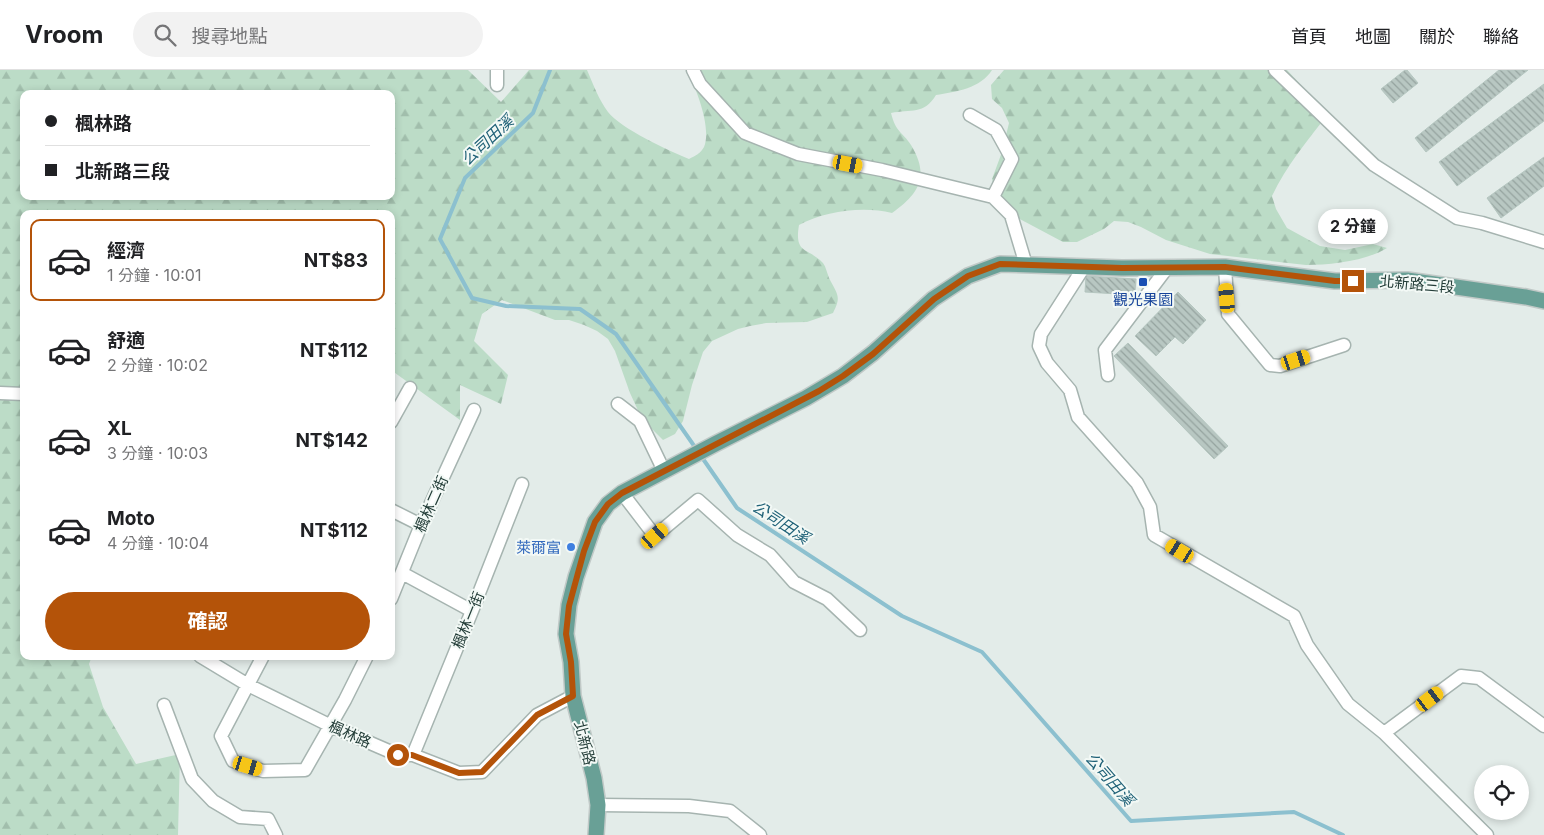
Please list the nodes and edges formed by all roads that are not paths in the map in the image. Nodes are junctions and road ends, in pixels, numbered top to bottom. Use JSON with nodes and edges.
{"nodes":[{"id":1,"x":497,"y":70,"type":"edge"},
{"id":2,"x":693,"y":70,"type":"edge"},
{"id":3,"x":1275,"y":70,"type":"edge"},
{"id":4,"x":497,"y":85,"type":"dead end"},
{"id":5,"x":970,"y":115,"type":"dead end"},
{"id":6,"x":992,"y":197,"type":"junction"},
{"id":7,"x":1544,"y":242,"type":"edge"},
{"id":8,"x":1026,"y":265,"type":"junction"},
{"id":9,"x":1084,"y":267,"type":"junction"},
{"id":10,"x":1225,"y":267,"type":"junction"},
{"id":11,"x":1167,"y":268,"type":"junction"},
{"id":12,"x":1544,"y":301,"type":"edge"},
{"id":13,"x":1344,"y":345,"type":"dead end"},
{"id":14,"x":1108,"y":375,"type":"dead end"},
{"id":15,"x":410,"y":388,"type":"dead end"},
{"id":16,"x":0,"y":393,"type":"edge"},
{"id":17,"x":20,"y":394,"type":"edge"},
{"id":18,"x":618,"y":404,"type":"dead end"},
{"id":19,"x":474,"y":410,"type":"dead end"},
{"id":20,"x":395,"y":415,"type":"edge"},
{"id":21,"x":681,"y":462,"type":"joint"},
{"id":22,"x":664,"y":471,"type":"junction"},
{"id":23,"x":522,"y":484,"type":"dead end"},
{"id":24,"x":622,"y":493,"type":"junction"},
{"id":25,"x":395,"y":512,"type":"edge"},
{"id":26,"x":421,"y":525,"type":"junction"},
{"id":27,"x":402,"y":573,"type":"junction"},
{"id":28,"x":395,"y":590,"type":"edge"},
{"id":29,"x":472,"y":612,"type":"junction"},
{"id":30,"x":860,"y":630,"type":"dead end"},
{"id":31,"x":207,"y":660,"type":"edge"},
{"id":32,"x":261,"y":660,"type":"edge"},
{"id":33,"x":365,"y":660,"type":"edge"},
{"id":34,"x":248,"y":685,"type":"junction"},
{"id":35,"x":573,"y":696,"type":"junction"},
{"id":36,"x":164,"y":705,"type":"dead end"},
{"id":37,"x":331,"y":726,"type":"junction"},
{"id":38,"x":1544,"y":726,"type":"edge"},
{"id":39,"x":1384,"y":734,"type":"junction"},
{"id":40,"x":412,"y":755,"type":"junction"},
{"id":41,"x":598,"y":805,"type":"junction"},
{"id":42,"x":276,"y":835,"type":"edge"},
{"id":43,"x":596,"y":835,"type":"edge"},
{"id":44,"x":760,"y":835,"type":"edge"},
{"id":45,"x":1486,"y":835,"type":"edge"}],
"edges":[{"from":1,"to":4,"type":"street"},
{"from":2,"to":6,"type":"street"},
{"from":3,"to":7,"type":"street"},
{"from":5,"to":6,"type":"street"},
{"from":6,"to":8,"type":"street"},
{"from":8,"to":9,"type":"main road","name":"北新路三段"},
{"from":8,"to":21,"type":"main road","name":"北新路三段"},
{"from":9,"to":11,"type":"main road","name":"北新路三段"},
{"from":9,"to":39,"type":"street"},
{"from":10,"to":11,"type":"main road","name":"北新路三段"},
{"from":10,"to":12,"type":"main road","name":"北新路三段"},
{"from":10,"to":13,"type":"street"},
{"from":11,"to":14,"type":"street"},
{"from":15,"to":20,"type":"street"},
{"from":16,"to":17,"type":"street"},
{"from":18,"to":22,"type":"street"},
{"from":19,"to":26,"type":"street","name":"楓林二街"},
{"from":21,"to":22,"type":"main road","name":"北新路"},
{"from":22,"to":24,"type":"main road","name":"北新路"},
{"from":23,"to":29,"type":"street","name":"楓林一街"},
{"from":24,"to":30,"type":"street"},
{"from":24,"to":35,"type":"main road","name":"北新路"},
{"from":25,"to":26,"type":"street"},
{"from":26,"to":27,"type":"street","name":"楓林二街"},
{"from":27,"to":28,"type":"street","name":"楓林二街"},
{"from":27,"to":29,"type":"street"},
{"from":29,"to":40,"type":"street","name":"楓林一街"},
{"from":31,"to":34,"type":"street","name":"楓林路"},
{"from":32,"to":34,"type":"street"},
{"from":33,"to":37,"type":"street"},
{"from":34,"to":37,"type":"street","name":"楓林路"},
{"from":34,"to":37,"type":"street"},
{"from":35,"to":40,"type":"street","name":"楓林路"},
{"from":35,"to":41,"type":"main road","name":"北新路"},
{"from":36,"to":42,"type":"street"},
{"from":37,"to":40,"type":"street","name":"楓林路"},
{"from":38,"to":39,"type":"street"},
{"from":39,"to":45,"type":"street"},
{"from":41,"to":43,"type":"main road","name":"北新路"},
{"from":41,"to":44,"type":"street"}]}
